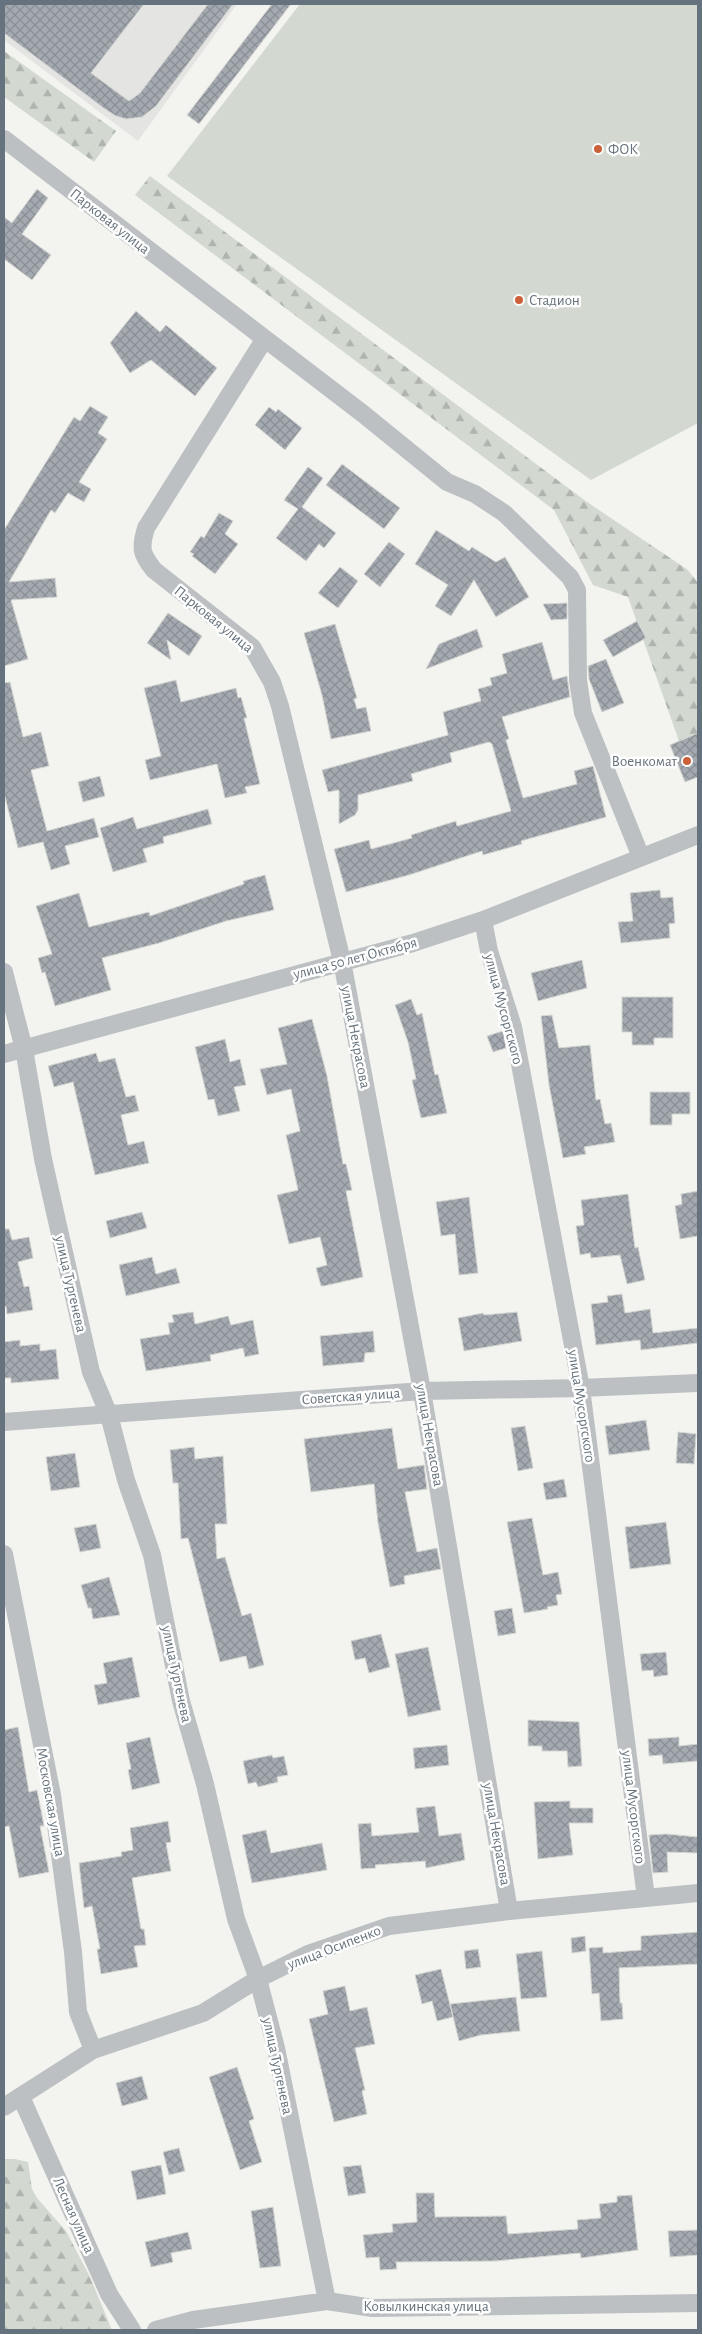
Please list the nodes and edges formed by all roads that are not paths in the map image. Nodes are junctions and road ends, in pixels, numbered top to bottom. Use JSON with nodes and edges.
{"nodes":[{"id":1,"x":4,"y":139,"type":"edge"},
{"id":2,"x":264,"y":340,"type":"junction"},
{"id":3,"x":698,"y":835,"type":"edge"},
{"id":4,"x":641,"y":857,"type":"junction"},
{"id":5,"x":483,"y":920,"type":"junction"},
{"id":6,"x":342,"y":961,"type":"junction"},
{"id":7,"x":4,"y":972,"type":"edge"},
{"id":8,"x":24,"y":1049,"type":"junction"},
{"id":9,"x":4,"y":1054,"type":"edge"},
{"id":10,"x":698,"y":1383,"type":"edge"},
{"id":11,"x":581,"y":1388,"type":"junction"},
{"id":12,"x":422,"y":1391,"type":"junction"},
{"id":13,"x":109,"y":1415,"type":"junction"},
{"id":14,"x":4,"y":1422,"type":"edge"},
{"id":15,"x":4,"y":1554,"type":"edge"},
{"id":16,"x":698,"y":1893,"type":"edge"},
{"id":17,"x":646,"y":1898,"type":"junction"},
{"id":18,"x":510,"y":1911,"type":"junction"},
{"id":19,"x":258,"y":1979,"type":"junction"},
{"id":20,"x":93,"y":2050,"type":"junction"},
{"id":21,"x":21,"y":2097,"type":"junction"},
{"id":22,"x":4,"y":2107,"type":"edge"},
{"id":23,"x":327,"y":2301,"type":"junction"},
{"id":24,"x":698,"y":2303,"type":"edge"},
{"id":25,"x":132,"y":2330,"type":"edge"},
{"id":26,"x":156,"y":2330,"type":"edge"}],
"edges":[{"from":1,"to":2,"type":"street","name":"Парковая улица"},
{"from":2,"to":4,"type":"street","name":"Парковая улица"},
{"from":2,"to":6,"type":"street","name":"Парковая улица"},
{"from":3,"to":4,"type":"street","name":"улица 50 лет Октября"},
{"from":4,"to":5,"type":"street","name":"улица 50 лет Октября"},
{"from":5,"to":6,"type":"street","name":"улица 50 лет Октября"},
{"from":5,"to":11,"type":"street","name":"улица Мусоргского"},
{"from":6,"to":8,"type":"street","name":"улица 50 лет Октября"},
{"from":6,"to":12,"type":"street","name":"улица Некрасова"},
{"from":7,"to":8,"type":"street","name":"улица Тургенева"},
{"from":8,"to":9,"type":"street","name":"улица 50 лет Октября"},
{"from":8,"to":13,"type":"street","name":"улица Тургенева"},
{"from":10,"to":11,"type":"street","name":"Советская улица"},
{"from":11,"to":12,"type":"street","name":"Советская улица"},
{"from":11,"to":17,"type":"street","name":"улица Мусоргского"},
{"from":12,"to":13,"type":"street","name":"Советская улица"},
{"from":12,"to":18,"type":"street","name":"улица Некрасова"},
{"from":13,"to":14,"type":"street","name":"Советская улица"},
{"from":13,"to":19,"type":"street","name":"улица Тургенева"},
{"from":15,"to":20,"type":"street","name":"Московская улица"},
{"from":16,"to":17,"type":"street","name":"улица Осипенко"},
{"from":17,"to":18,"type":"street","name":"улица Осипенко"},
{"from":18,"to":19,"type":"street","name":"улица Осипенко"},
{"from":19,"to":20,"type":"street","name":"улица Осипенко"},
{"from":19,"to":23,"type":"street","name":"улица Тургенева"},
{"from":20,"to":21,"type":"street","name":"улица Осипенко"},
{"from":21,"to":22,"type":"street","name":"улица Осипенко"},
{"from":21,"to":25,"type":"street","name":"Лесная улица"},
{"from":23,"to":24,"type":"street","name":"Ковылкинская улица"},
{"from":23,"to":26,"type":"street","name":"Ковылкинская улица"}]}
